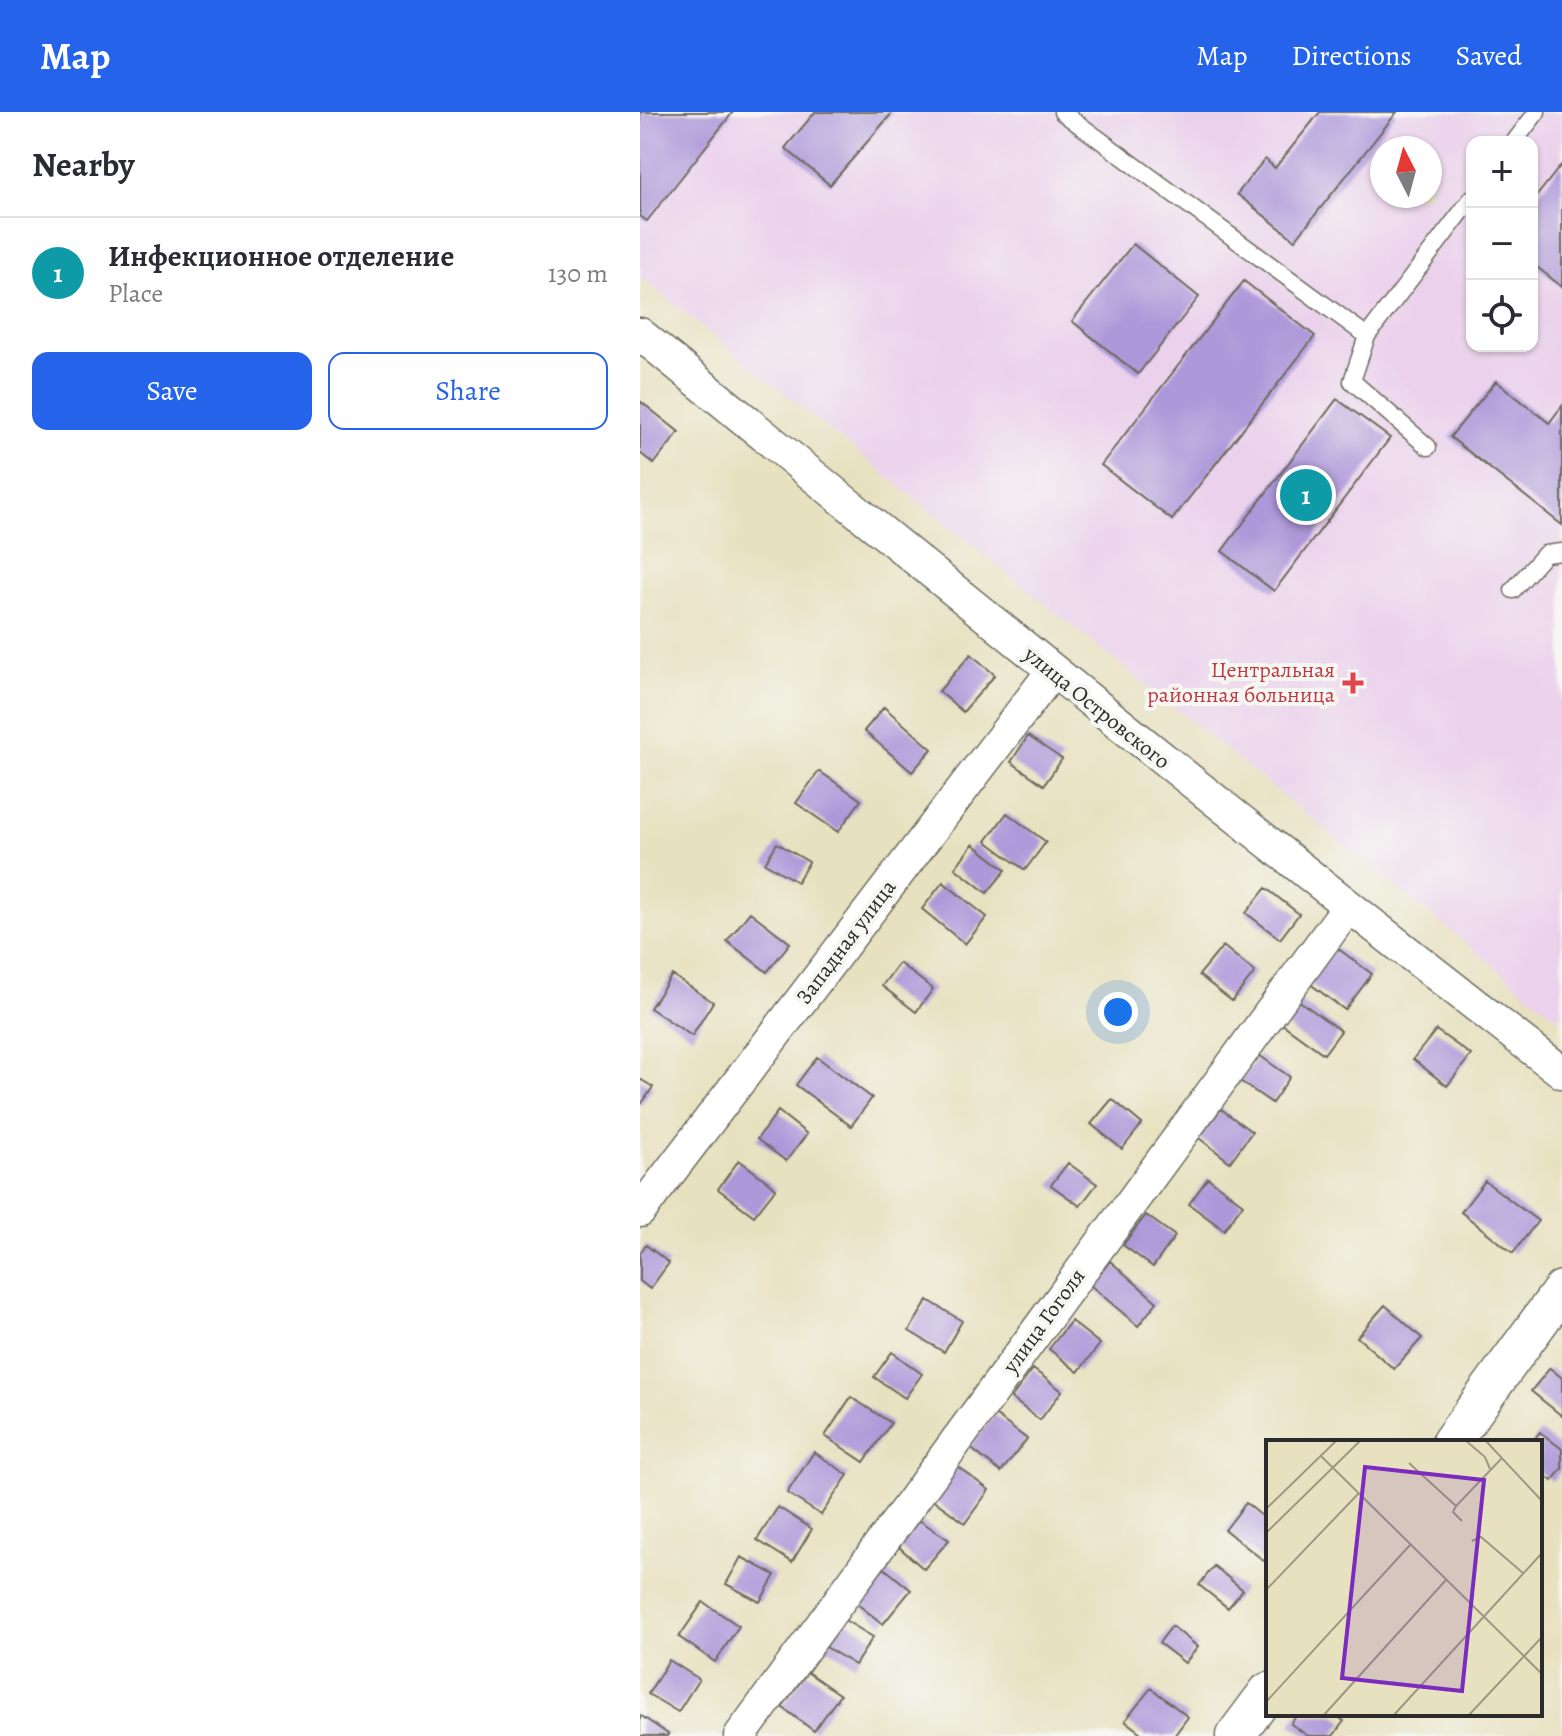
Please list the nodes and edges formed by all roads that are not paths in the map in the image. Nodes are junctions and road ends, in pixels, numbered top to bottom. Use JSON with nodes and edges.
{"nodes":[{"id":1,"x":1062,"y":112,"type":"edge"},
{"id":2,"x":1537,"y":112,"type":"edge"},
{"id":3,"x":1519,"y":136,"type":"edge"},
{"id":4,"x":1466,"y":206,"type":"edge"},
{"id":5,"x":640,"y":334,"type":"edge"},
{"id":6,"x":1367,"y":336,"type":"junction"},
{"id":7,"x":1428,"y":447,"type":"dead end"},
{"id":8,"x":1562,"y":552,"type":"edge"},
{"id":9,"x":1513,"y":590,"type":"dead end"},
{"id":10,"x":1052,"y":672,"type":"junction"},
{"id":11,"x":1348,"y":907,"type":"junction"},
{"id":12,"x":1562,"y":1072,"type":"edge"},
{"id":13,"x":640,"y":1211,"type":"edge"},
{"id":14,"x":1562,"y":1290,"type":"edge"},
{"id":15,"x":1452,"y":1440,"type":"edge"},
{"id":16,"x":1266,"y":1695,"type":"edge"},
{"id":17,"x":740,"y":1736,"type":"edge"},
{"id":18,"x":1235,"y":1736,"type":"edge"}],
"edges":[{"from":1,"to":6,"type":"lane"},
{"from":2,"to":3,"type":"lane"},
{"from":4,"to":6,"type":"lane"},
{"from":5,"to":10,"type":"street","name":"улица Островского"},
{"from":6,"to":7,"type":"lane"},
{"from":8,"to":9,"type":"lane"},
{"from":10,"to":11,"type":"street","name":"улица Островского"},
{"from":10,"to":13,"type":"street","name":"Западная улица"},
{"from":11,"to":12,"type":"street","name":"улица Островского"},
{"from":11,"to":17,"type":"street","name":"улица Гоголя"},
{"from":14,"to":15,"type":"street"},
{"from":16,"to":18,"type":"street"}]}
